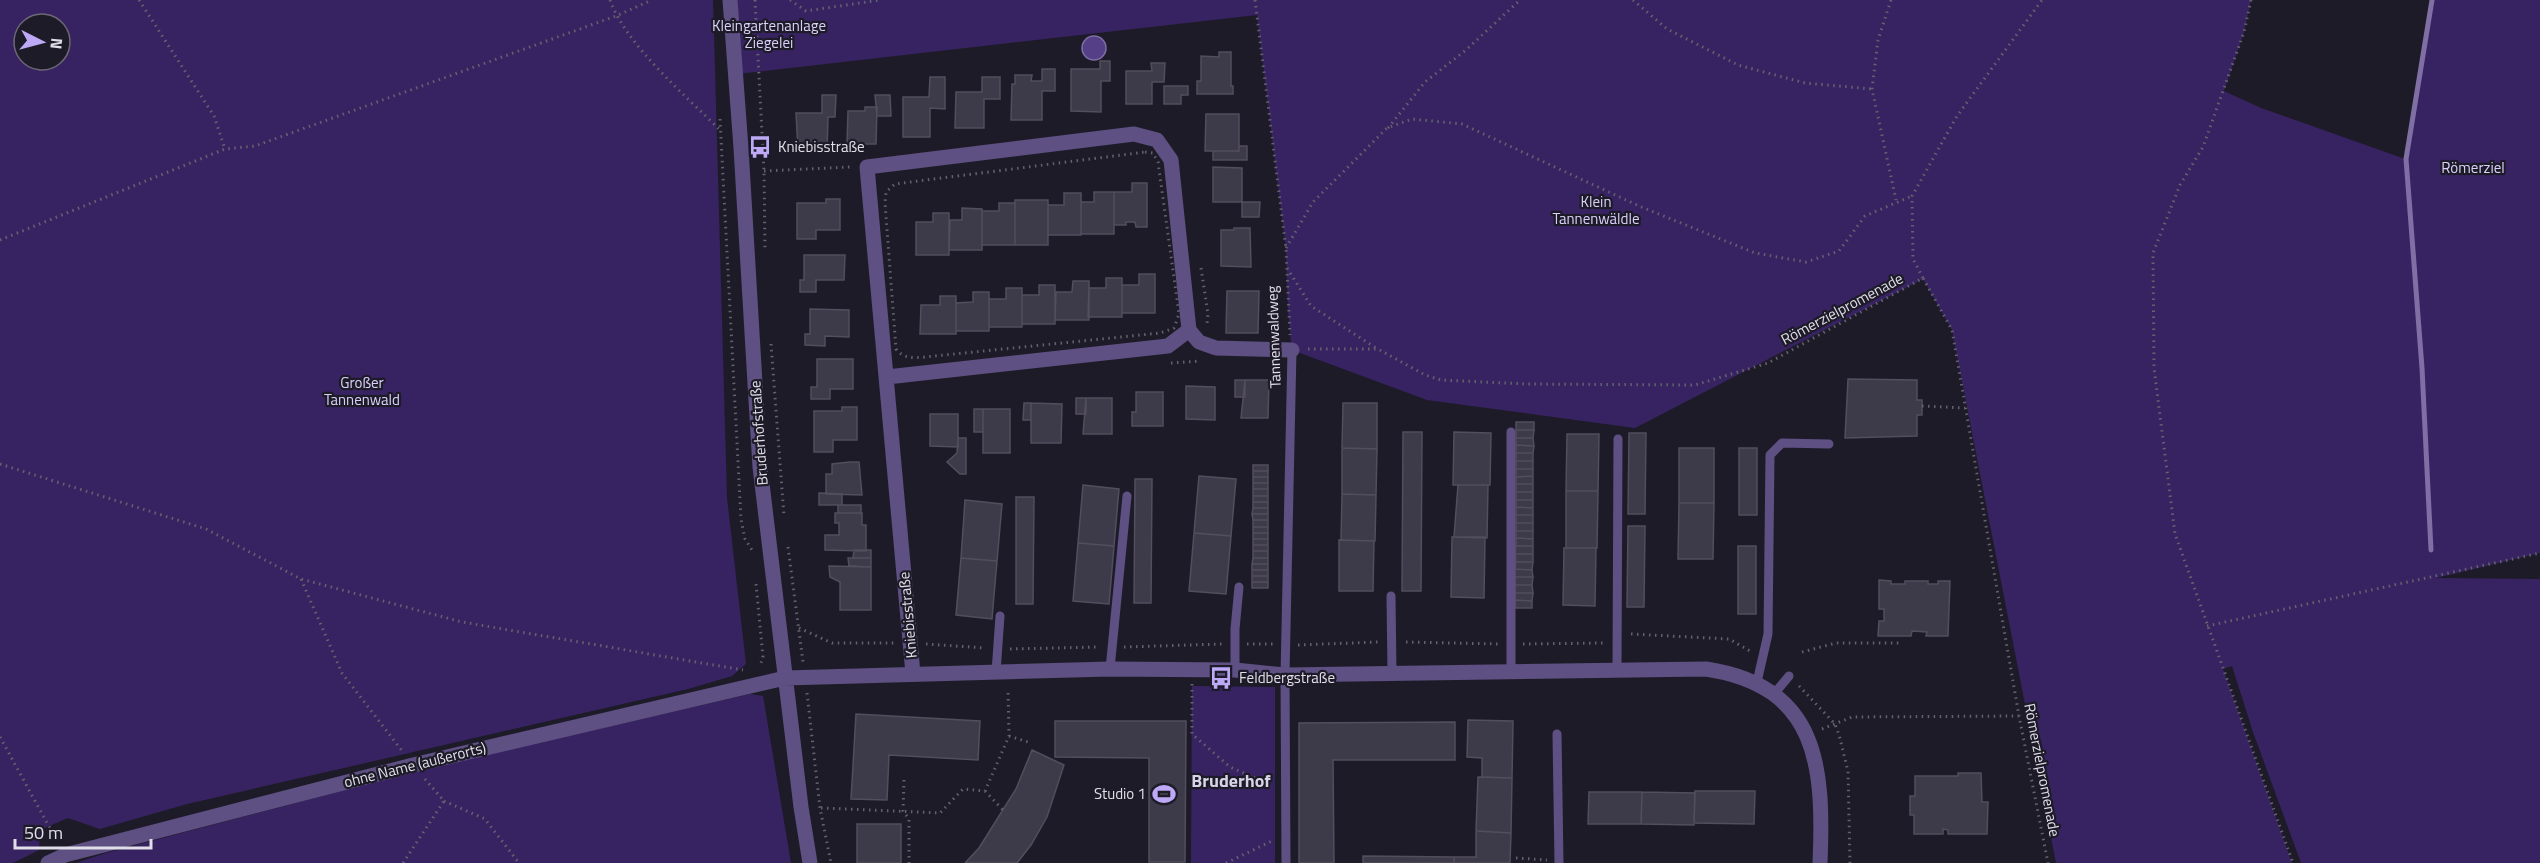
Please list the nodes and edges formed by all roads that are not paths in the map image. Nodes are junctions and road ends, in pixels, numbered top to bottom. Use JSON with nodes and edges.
{"nodes":[{"id":1,"x":730,"y":0,"type":"edge"},
{"id":2,"x":1194,"y":336,"type":"junction"},
{"id":3,"x":1292,"y":350,"type":"joint"},
{"id":4,"x":887,"y":377,"type":"junction"},
{"id":5,"x":1511,"y":432,"type":"dead end"},
{"id":6,"x":1618,"y":439,"type":"dead end"},
{"id":7,"x":1829,"y":444,"type":"dead end"},
{"id":8,"x":1127,"y":496,"type":"dead end"},
{"id":9,"x":1239,"y":587,"type":"dead end"},
{"id":10,"x":1391,"y":596,"type":"dead end"},
{"id":11,"x":1000,"y":616,"type":"dead end"},
{"id":12,"x":1110,"y":669,"type":"junction"},
{"id":13,"x":1617,"y":669,"type":"junction"},
{"id":14,"x":1235,"y":670,"type":"junction"},
{"id":15,"x":1511,"y":670,"type":"junction"},
{"id":16,"x":1002,"y":672,"type":"junction"},
{"id":17,"x":1392,"y":673,"type":"junction"},
{"id":18,"x":914,"y":674,"type":"junction"},
{"id":19,"x":1286,"y":675,"type":"junction"},
{"id":20,"x":1788,"y":676,"type":"dead end"},
{"id":21,"x":784,"y":678,"type":"junction"},
{"id":22,"x":1757,"y":682,"type":"junction"},
{"id":23,"x":1774,"y":694,"type":"junction"},
{"id":24,"x":1557,"y":734,"type":"dead end"},
{"id":25,"x":1559,"y":862,"type":"edge"},
{"id":26,"x":48,"y":863,"type":"edge"},
{"id":27,"x":810,"y":863,"type":"edge"},
{"id":28,"x":1286,"y":863,"type":"edge"},
{"id":29,"x":1820,"y":863,"type":"edge"}],
"edges":[{"from":1,"to":21,"type":"street","name":"Bruderhofstraße"},
{"from":2,"to":3,"type":"street"},
{"from":2,"to":4,"type":"street"},
{"from":2,"to":4,"type":"street","name":"Kniebisstraße"},
{"from":3,"to":19,"type":"lane","name":"Tannenwaldweg"},
{"from":4,"to":18,"type":"street","name":"Kniebisstraße"},
{"from":5,"to":15,"type":"lane"},
{"from":6,"to":13,"type":"lane"},
{"from":7,"to":22,"type":"lane"},
{"from":8,"to":12,"type":"lane"},
{"from":9,"to":14,"type":"lane"},
{"from":10,"to":17,"type":"lane"},
{"from":11,"to":16,"type":"lane"},
{"from":12,"to":14,"type":"street"},
{"from":12,"to":16,"type":"street"},
{"from":13,"to":15,"type":"street"},
{"from":13,"to":22,"type":"street"},
{"from":14,"to":19,"type":"street"},
{"from":15,"to":17,"type":"street"},
{"from":16,"to":18,"type":"street"},
{"from":17,"to":19,"type":"street"},
{"from":18,"to":21,"type":"street"},
{"from":19,"to":28,"type":"lane","name":"Tannenwaldweg"},
{"from":20,"to":23,"type":"lane"},
{"from":21,"to":26,"type":"street","name":"ohne Name (außerorts)"},
{"from":21,"to":27,"type":"street","name":"Bruderhofstraße"},
{"from":22,"to":23,"type":"street"},
{"from":23,"to":29,"type":"street"},
{"from":24,"to":25,"type":"lane"}]}
